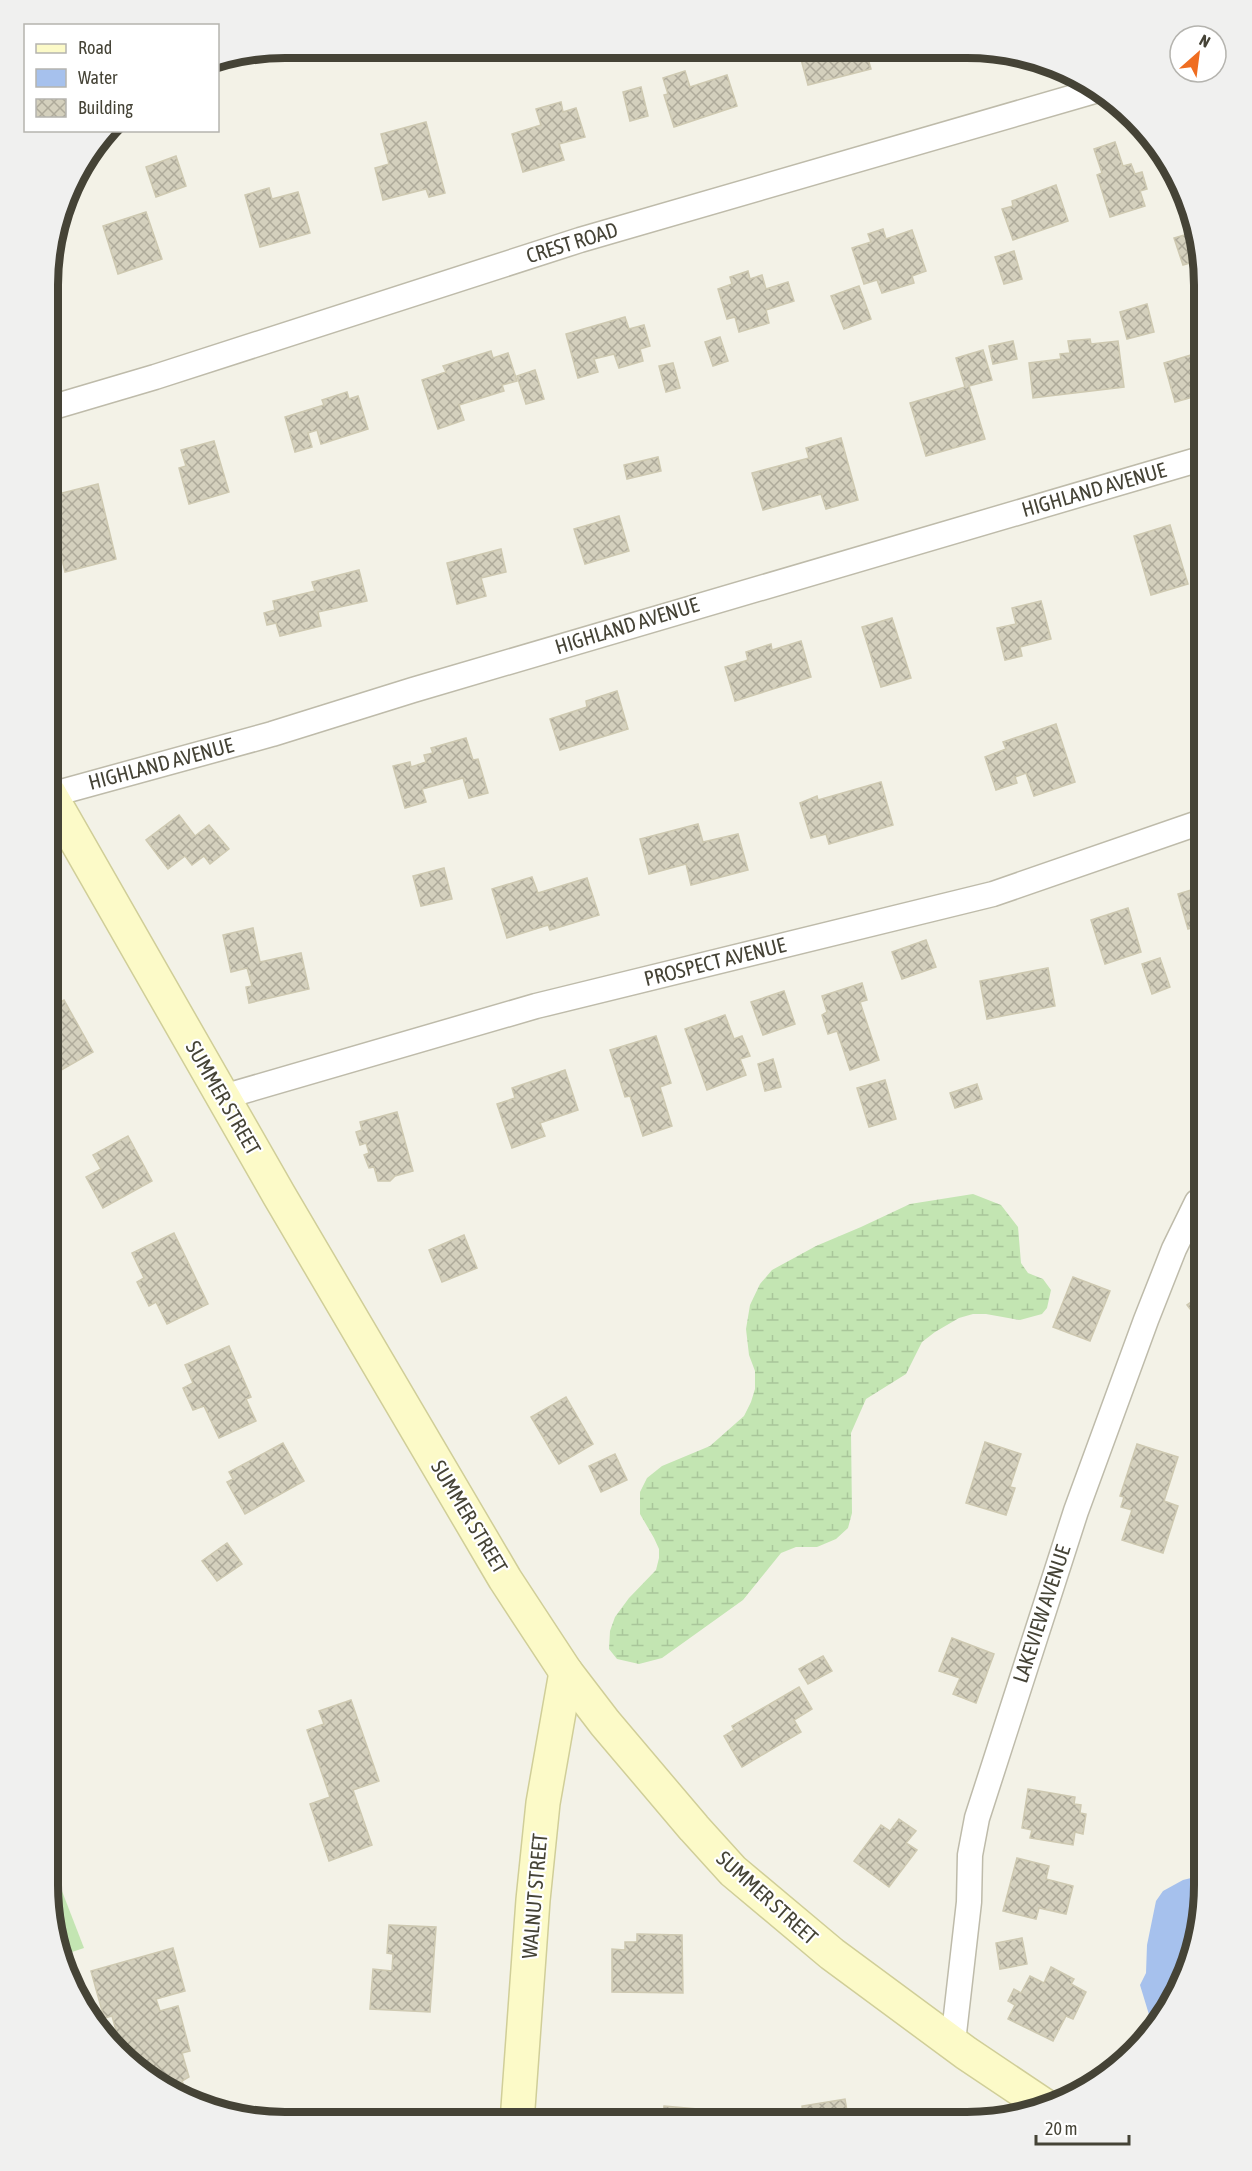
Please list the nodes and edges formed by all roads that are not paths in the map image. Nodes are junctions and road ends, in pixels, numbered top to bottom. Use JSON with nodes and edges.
{"nodes":[{"id":1,"x":1087,"y":93,"type":"edge"},
{"id":2,"x":58,"y":406,"type":"edge"},
{"id":3,"x":1194,"y":461,"type":"edge"},
{"id":4,"x":58,"y":792,"type":"edge"},
{"id":5,"x":58,"y":808,"type":"edge"},
{"id":6,"x":1194,"y":824,"type":"edge"},
{"id":7,"x":223,"y":1097,"type":"junction"},
{"id":8,"x":1194,"y":1208,"type":"edge"},
{"id":9,"x":567,"y":1672,"type":"junction"},
{"id":10,"x":953,"y":2042,"type":"junction"},
{"id":11,"x":1037,"y":2101,"type":"edge"},
{"id":12,"x":518,"y":2112,"type":"edge"}],
"edges":[{"from":1,"to":2,"type":"street","name":"CREST ROAD"},
{"from":3,"to":4,"type":"street","name":"HIGHLAND AVENUE"},
{"from":5,"to":7,"type":"main road","name":"SUMMER STREET"},
{"from":6,"to":7,"type":"street","name":"PROSPECT AVENUE"},
{"from":7,"to":9,"type":"main road","name":"SUMMER STREET"},
{"from":8,"to":10,"type":"street","name":"LAKEVIEW AVENUE"},
{"from":9,"to":10,"type":"main road","name":"SUMMER STREET"},
{"from":9,"to":12,"type":"main road","name":"WALNUT STREET"},
{"from":10,"to":11,"type":"main road","name":"SUMMER STREET"}]}
